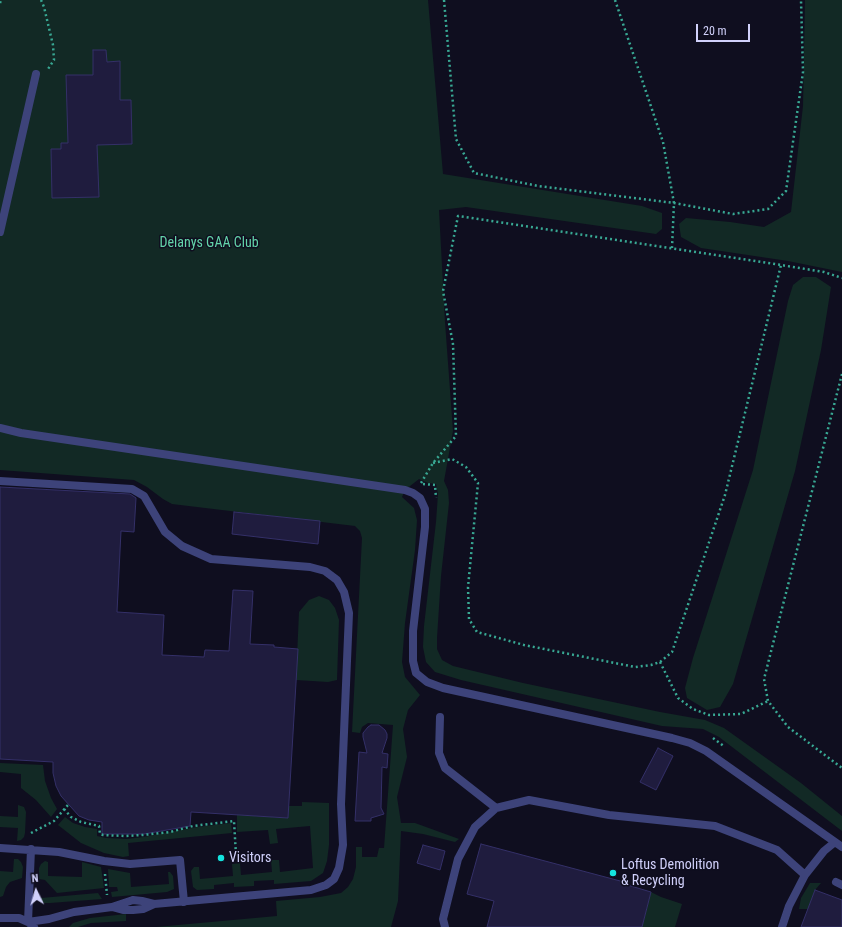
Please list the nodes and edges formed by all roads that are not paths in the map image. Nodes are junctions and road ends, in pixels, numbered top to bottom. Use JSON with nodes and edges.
{"nodes":[{"id":1,"x":36,"y":74,"type":"dead end"},
{"id":2,"x":0,"y":232,"type":"edge"},
{"id":3,"x":0,"y":428,"type":"edge"},
{"id":4,"x":0,"y":481,"type":"edge"},
{"id":5,"x":440,"y":717,"type":"dead end"},
{"id":6,"x":496,"y":808,"type":"junction"},
{"id":7,"x":839,"y":845,"type":"edge"},
{"id":8,"x":0,"y":848,"type":"edge"},
{"id":9,"x":31,"y":849,"type":"junction"},
{"id":10,"x":805,"y":875,"type":"junction"},
{"id":11,"x":184,"y":902,"type":"junction"},
{"id":12,"x":0,"y":918,"type":"edge"},
{"id":13,"x":31,"y":924,"type":"edge"},
{"id":14,"x":445,"y":927,"type":"edge"},
{"id":15,"x":782,"y":927,"type":"edge"}],
"edges":[{"from":1,"to":2,"type":"lane"},
{"from":3,"to":7,"type":"lane"},
{"from":4,"to":11,"type":"lane"},
{"from":5,"to":6,"type":"lane"},
{"from":6,"to":10,"type":"lane"},
{"from":6,"to":14,"type":"lane"},
{"from":7,"to":10,"type":"lane"},
{"from":8,"to":9,"type":"lane"},
{"from":9,"to":11,"type":"lane"},
{"from":9,"to":13,"type":"lane"},
{"from":10,"to":15,"type":"lane"},
{"from":11,"to":13,"type":"lane"},
{"from":12,"to":13,"type":"lane"}]}
